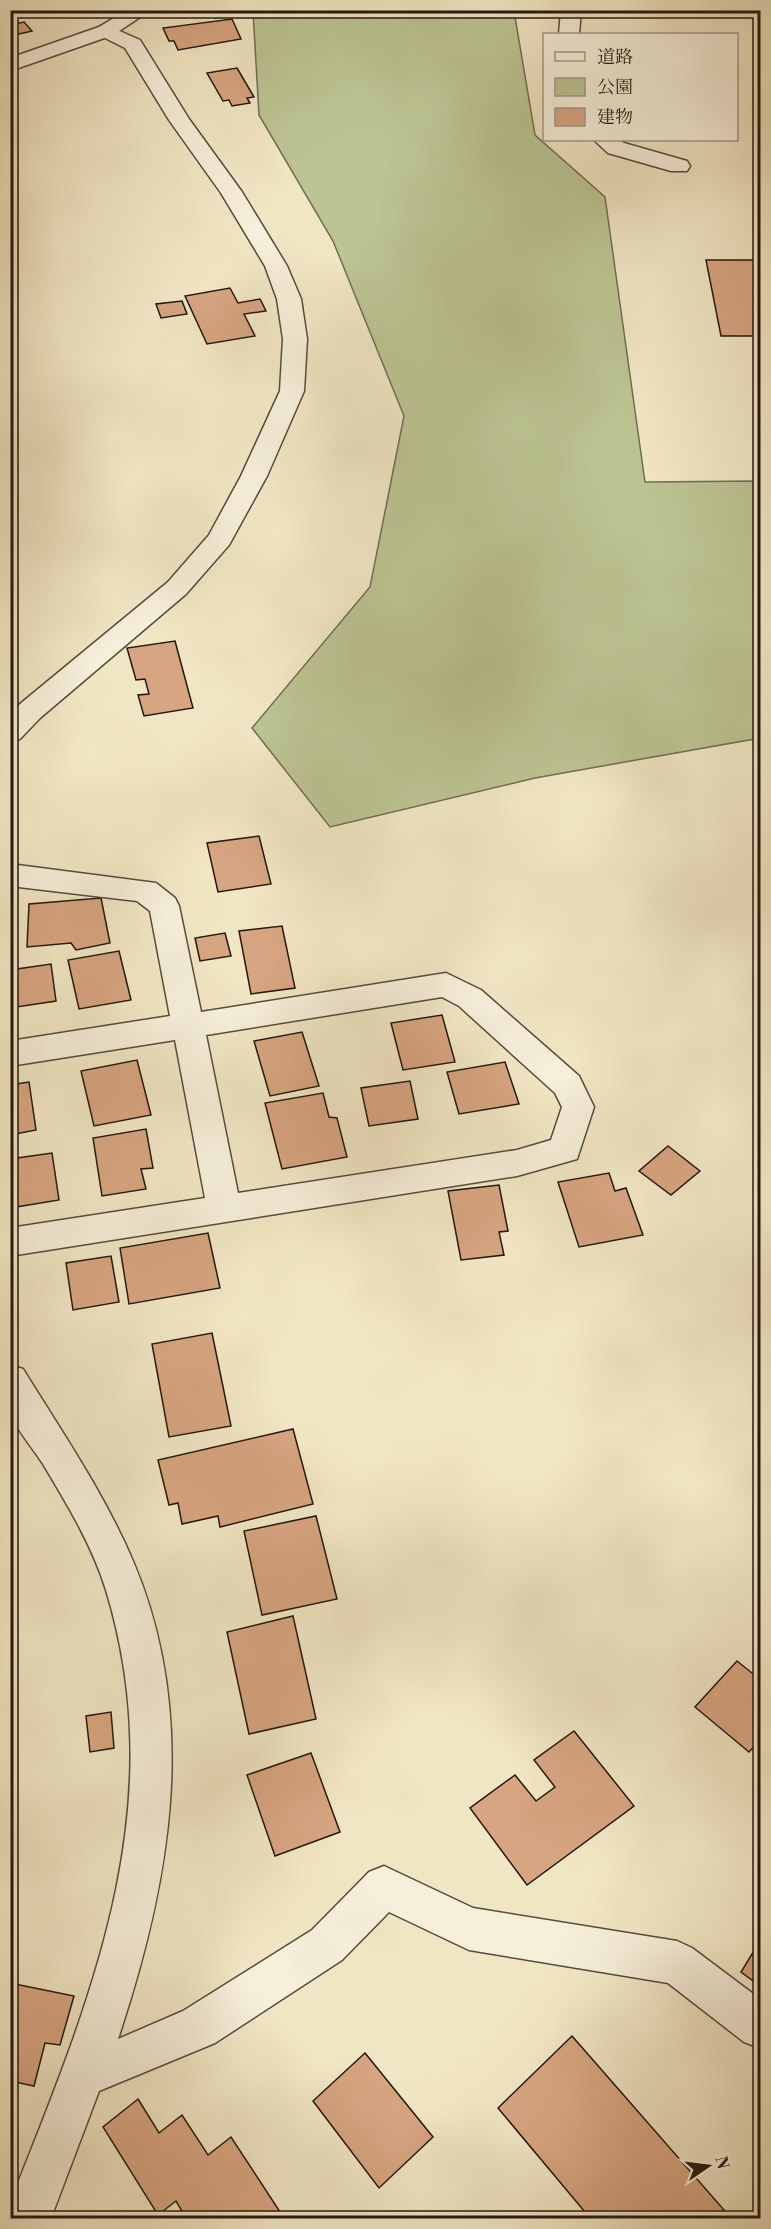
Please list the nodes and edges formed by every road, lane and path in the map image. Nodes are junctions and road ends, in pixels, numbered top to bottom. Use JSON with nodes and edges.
{"nodes":[{"id":1,"x":142,"y":10,"type":"edge"},
{"id":2,"x":571,"y":10,"type":"edge"},
{"id":3,"x":106,"y":31,"type":"junction"},
{"id":4,"x":569,"y":33,"type":"edge"},
{"id":5,"x":10,"y":65,"type":"edge"},
{"id":6,"x":606,"y":141,"type":"edge"},
{"id":7,"x":679,"y":166,"type":"dead end"},
{"id":8,"x":10,"y":732,"type":"edge"},
{"id":9,"x":10,"y":875,"type":"edge"},
{"id":10,"x":188,"y":1024,"type":"junction"},
{"id":11,"x":10,"y":1054,"type":"edge"},
{"id":12,"x":224,"y":1208,"type":"junction"},
{"id":13,"x":10,"y":1242,"type":"edge"},
{"id":14,"x":10,"y":1380,"type":"edge"},
{"id":15,"x":760,"y":2026,"type":"edge"},
{"id":16,"x":82,"y":2076,"type":"junction"},
{"id":17,"x":28,"y":2218,"type":"edge"}],
"edges":[{"from":1,"to":3,"type":"street"},
{"from":2,"to":4,"type":"street"},
{"from":3,"to":5,"type":"street"},
{"from":3,"to":8,"type":"street"},
{"from":6,"to":7,"type":"street"},
{"from":9,"to":10,"type":"street"},
{"from":10,"to":11,"type":"street"},
{"from":10,"to":12,"type":"street"},
{"from":10,"to":12,"type":"street"},
{"from":12,"to":13,"type":"street"},
{"from":14,"to":16,"type":"street"},
{"from":15,"to":16,"type":"street"},
{"from":16,"to":17,"type":"street"}]}
